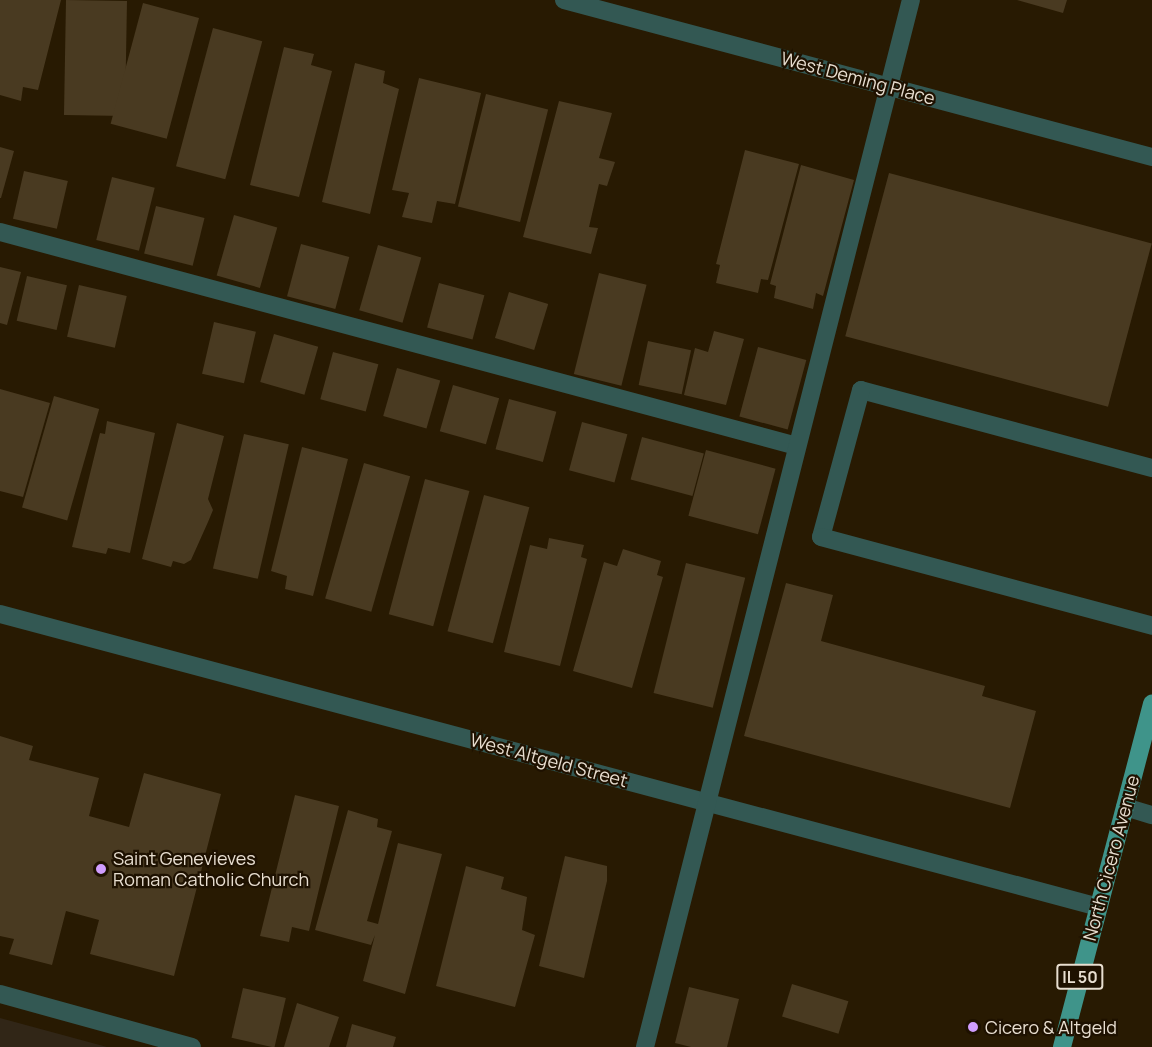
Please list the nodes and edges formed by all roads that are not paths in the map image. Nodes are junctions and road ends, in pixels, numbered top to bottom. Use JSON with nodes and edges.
{"nodes":[{"id":1,"x":564,"y":0,"type":"edge"},
{"id":2,"x":911,"y":0,"type":"edge"},
{"id":3,"x":889,"y":87,"type":"junction"},
{"id":4,"x":1152,"y":157,"type":"edge"},
{"id":5,"x":0,"y":232,"type":"edge"},
{"id":6,"x":797,"y":446,"type":"junction"},
{"id":7,"x":1152,"y":468,"type":"edge"},
{"id":8,"x":0,"y":614,"type":"edge"},
{"id":9,"x":1152,"y":626,"type":"edge"},
{"id":10,"x":1152,"y":704,"type":"edge"},
{"id":11,"x":707,"y":802,"type":"junction"},
{"id":12,"x":1125,"y":807,"type":"junction"},
{"id":13,"x":1152,"y":814,"type":"edge"},
{"id":14,"x":1098,"y":907,"type":"junction"},
{"id":15,"x":0,"y":994,"type":"edge"},
{"id":16,"x":192,"y":1047,"type":"edge"},
{"id":17,"x":645,"y":1047,"type":"edge"},
{"id":18,"x":1062,"y":1047,"type":"edge"}],
"edges":[{"from":1,"to":3,"type":"street","name":"West Deming Place"},
{"from":2,"to":3,"type":"street"},
{"from":3,"to":4,"type":"street","name":"West Deming Place"},
{"from":3,"to":6,"type":"street"},
{"from":5,"to":6,"type":"street"},
{"from":6,"to":11,"type":"street"},
{"from":7,"to":9,"type":"street"},
{"from":8,"to":11,"type":"street","name":"West Altgeld Street"},
{"from":10,"to":12,"type":"main road","name":"North Cicero Avenue","number":"IL 50"},
{"from":11,"to":14,"type":"street","name":"West Altgeld Street"},
{"from":11,"to":17,"type":"street"},
{"from":12,"to":13,"type":"street"},
{"from":12,"to":14,"type":"main road","name":"North Cicero Avenue","number":"IL 50"},
{"from":14,"to":18,"type":"main road","name":"North Cicero Avenue","number":"IL 50"},
{"from":15,"to":16,"type":"street"}]}
